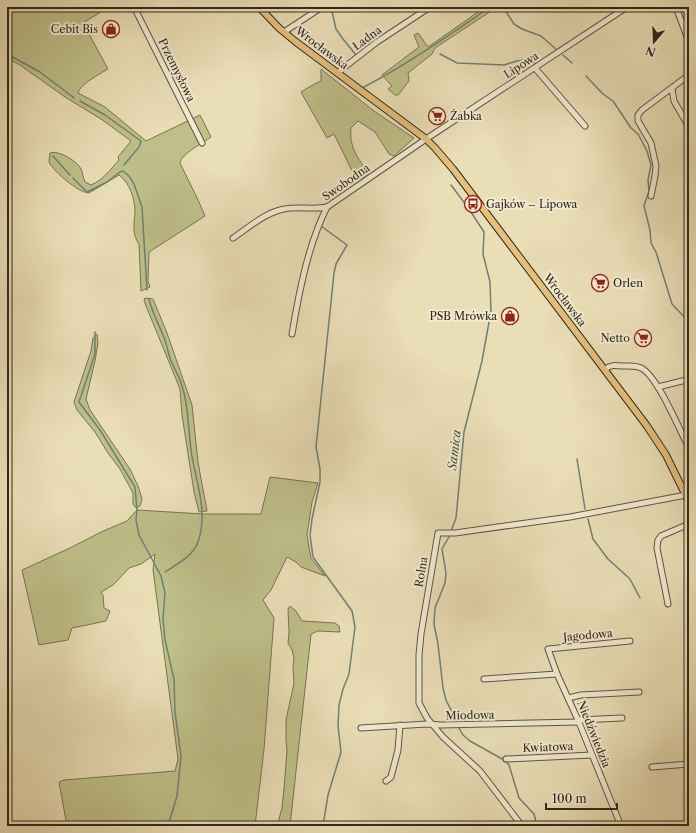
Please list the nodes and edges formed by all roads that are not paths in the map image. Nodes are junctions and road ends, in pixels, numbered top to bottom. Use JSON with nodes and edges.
{"nodes":[{"id":1,"x":134,"y":7,"type":"edge"},
{"id":2,"x":260,"y":7,"type":"edge"},
{"id":3,"x":322,"y":7,"type":"edge"},
{"id":4,"x":430,"y":7,"type":"edge"},
{"id":5,"x":627,"y":7,"type":"edge"},
{"id":6,"x":676,"y":7,"type":"edge"},
{"id":7,"x":284,"y":32,"type":"junction"},
{"id":8,"x":689,"y":42,"type":"edge"},
{"id":9,"x":535,"y":68,"type":"junction"},
{"id":10,"x":338,"y":74,"type":"junction"},
{"id":11,"x":689,"y":76,"type":"edge"},
{"id":12,"x":672,"y":89,"type":"junction"},
{"id":13,"x":585,"y":126,"type":"dead end"},
{"id":14,"x":689,"y":127,"type":"edge"},
{"id":15,"x":426,"y":139,"type":"junction"},
{"id":16,"x":202,"y":143,"type":"dead end"},
{"id":17,"x":651,"y":196,"type":"dead end"},
{"id":18,"x":327,"y":207,"type":"junction"},
{"id":19,"x":233,"y":238,"type":"dead end"},
{"id":20,"x":292,"y":334,"type":"dead end"},
{"id":21,"x":604,"y":369,"type":"junction"},
{"id":22,"x":689,"y":380,"type":"edge"},
{"id":23,"x":658,"y":387,"type":"junction"},
{"id":24,"x":689,"y":448,"type":"edge"},
{"id":25,"x":686,"y":495,"type":"junction"},
{"id":26,"x":689,"y":502,"type":"edge"},
{"id":27,"x":689,"y":524,"type":"edge"},
{"id":28,"x":668,"y":604,"type":"dead end"},
{"id":29,"x":630,"y":641,"type":"dead end"},
{"id":30,"x":548,"y":649,"type":"joint"},
{"id":31,"x":557,"y":674,"type":"junction"},
{"id":32,"x":484,"y":679,"type":"dead end"},
{"id":33,"x":639,"y":692,"type":"dead end"},
{"id":34,"x":568,"y":698,"type":"junction"},
{"id":35,"x":622,"y":718,"type":"dead end"},
{"id":36,"x":578,"y":721,"type":"junction"},
{"id":37,"x":400,"y":725,"type":"junction"},
{"id":38,"x":433,"y":725,"type":"junction"},
{"id":39,"x":362,"y":728,"type":"dead end"},
{"id":40,"x":592,"y":755,"type":"junction"},
{"id":41,"x":506,"y":759,"type":"dead end"},
{"id":42,"x":689,"y":764,"type":"edge"},
{"id":43,"x":652,"y":767,"type":"dead end"},
{"id":44,"x":386,"y":781,"type":"dead end"},
{"id":45,"x":522,"y":826,"type":"edge"},
{"id":46,"x":621,"y":826,"type":"edge"}],
"edges":[{"from":1,"to":16,"type":"street","name":"Przemysłowa"},
{"from":2,"to":7,"type":"main road","name":"Wrocławska"},
{"from":3,"to":7,"type":"street"},
{"from":4,"to":10,"type":"street","name":"Ładna"},
{"from":5,"to":9,"type":"street","name":"Lipowa"},
{"from":6,"to":8,"type":"street"},
{"from":7,"to":10,"type":"main road","name":"Wrocławska"},
{"from":9,"to":13,"type":"street"},
{"from":9,"to":15,"type":"street","name":"Lipowa"},
{"from":10,"to":15,"type":"main road","name":"Wrocławska"},
{"from":11,"to":12,"type":"street"},
{"from":12,"to":14,"type":"street"},
{"from":12,"to":17,"type":"street"},
{"from":15,"to":18,"type":"street","name":"Swobodna"},
{"from":15,"to":21,"type":"main road","name":"Wrocławska"},
{"from":18,"to":19,"type":"street"},
{"from":18,"to":20,"type":"street","name":"Swobodna"},
{"from":21,"to":23,"type":"street"},
{"from":21,"to":25,"type":"main road","name":"Wrocławska"},
{"from":22,"to":23,"type":"street"},
{"from":23,"to":24,"type":"street"},
{"from":25,"to":26,"type":"main road","name":"Wrocławska"},
{"from":25,"to":38,"type":"street","name":"Rolna"},
{"from":27,"to":28,"type":"street"},
{"from":29,"to":30,"type":"street","name":"Jagodowa"},
{"from":30,"to":31,"type":"street","name":"Niedźwiedzia"},
{"from":31,"to":32,"type":"street"},
{"from":31,"to":34,"type":"street","name":"Niedźwiedzia"},
{"from":33,"to":34,"type":"street"},
{"from":34,"to":36,"type":"street","name":"Niedźwiedzia"},
{"from":35,"to":36,"type":"street","name":"Miodowa"},
{"from":36,"to":38,"type":"street","name":"Miodowa"},
{"from":36,"to":40,"type":"street","name":"Niedźwiedzia"},
{"from":37,"to":38,"type":"street","name":"Miodowa"},
{"from":37,"to":39,"type":"street","name":"Miodowa"},
{"from":37,"to":44,"type":"street"},
{"from":38,"to":45,"type":"street","name":"Rolna"},
{"from":40,"to":41,"type":"street","name":"Kwiatowa"},
{"from":40,"to":46,"type":"street","name":"Niedźwiedzia"},
{"from":42,"to":43,"type":"street"}]}
